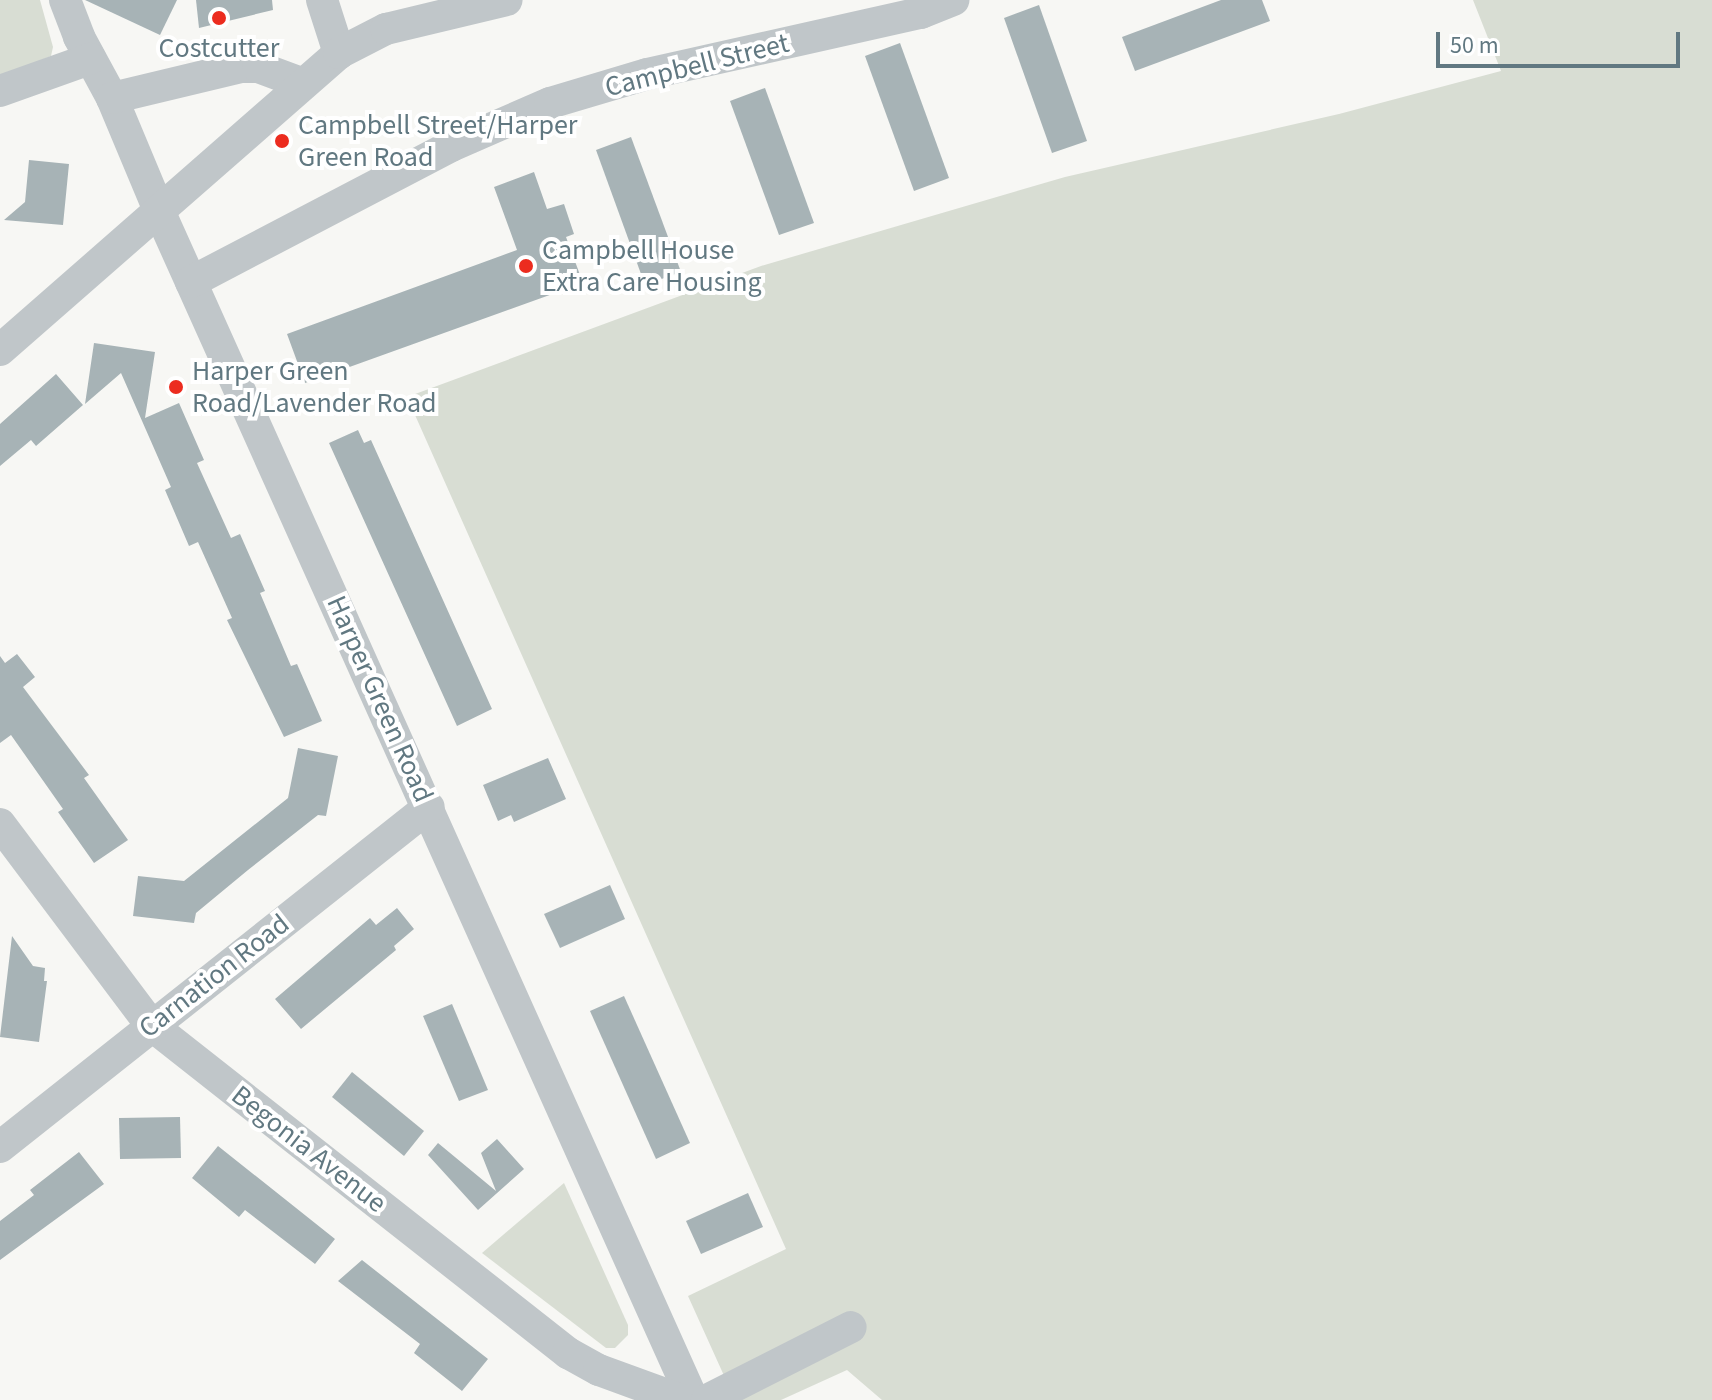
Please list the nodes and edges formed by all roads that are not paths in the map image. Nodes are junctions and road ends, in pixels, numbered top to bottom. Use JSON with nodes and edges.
{"nodes":[{"id":1,"x":65,"y":0,"type":"edge"},
{"id":2,"x":322,"y":0,"type":"edge"},
{"id":3,"x":507,"y":0,"type":"edge"},
{"id":4,"x":953,"y":0,"type":"edge"},
{"id":5,"x":339,"y":53,"type":"junction"},
{"id":6,"x":90,"y":59,"type":"junction"},
{"id":7,"x":301,"y":83,"type":"junction"},
{"id":8,"x":0,"y":91,"type":"edge"},
{"id":9,"x":112,"y":98,"type":"junction"},
{"id":10,"x":160,"y":213,"type":"junction"},
{"id":11,"x":191,"y":282,"type":"junction"},
{"id":12,"x":0,"y":350,"type":"edge"},
{"id":13,"x":429,"y":807,"type":"junction"},
{"id":14,"x":0,"y":824,"type":"edge"},
{"id":15,"x":151,"y":1025,"type":"junction"},
{"id":16,"x":0,"y":1147,"type":"edge"},
{"id":17,"x":851,"y":1327,"type":"dead end"},
{"id":18,"x":681,"y":1400,"type":"edge"},
{"id":19,"x":693,"y":1400,"type":"edge"},
{"id":20,"x":707,"y":1400,"type":"edge"}],
"edges":[{"from":1,"to":6,"type":"street","name":"Harper Green Road"},
{"from":2,"to":5,"type":"street"},
{"from":3,"to":5,"type":"street"},
{"from":4,"to":11,"type":"street","name":"Campbell Street"},
{"from":5,"to":7,"type":"street"},
{"from":6,"to":8,"type":"street"},
{"from":6,"to":9,"type":"street","name":"Harper Green Road"},
{"from":7,"to":9,"type":"street"},
{"from":7,"to":10,"type":"street"},
{"from":9,"to":10,"type":"street","name":"Harper Green Road"},
{"from":10,"to":11,"type":"street","name":"Harper Green Road"},
{"from":10,"to":12,"type":"street"},
{"from":11,"to":13,"type":"street","name":"Harper Green Road"},
{"from":13,"to":15,"type":"street","name":"Carnation Road"},
{"from":13,"to":19,"type":"street","name":"Harper Green Road"},
{"from":14,"to":15,"type":"street","name":"Begonia Avenue"},
{"from":15,"to":16,"type":"street","name":"Carnation Road"},
{"from":15,"to":18,"type":"street","name":"Begonia Avenue"},
{"from":17,"to":20,"type":"street"}]}
